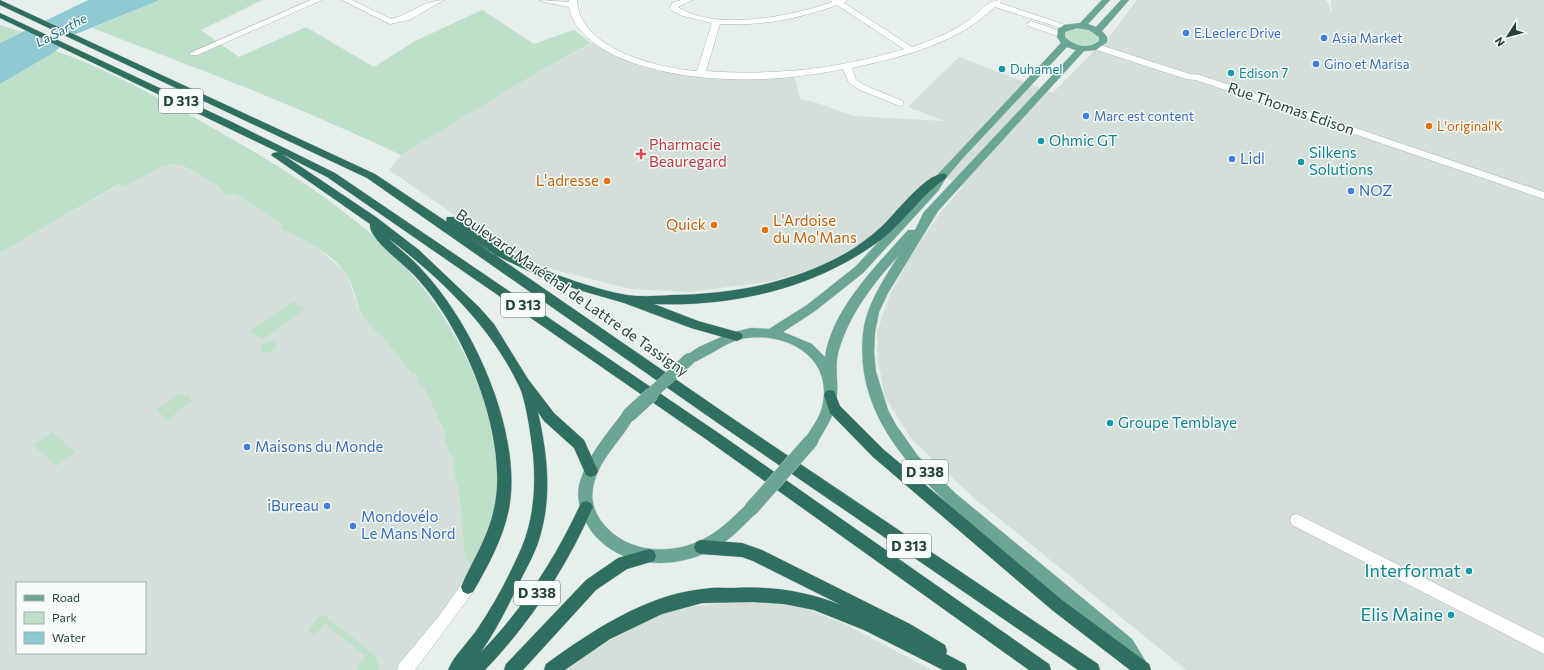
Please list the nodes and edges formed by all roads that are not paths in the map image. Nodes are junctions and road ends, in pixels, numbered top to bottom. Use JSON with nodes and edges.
{"nodes":[{"id":1,"x":318,"y":0,"type":"edge"},
{"id":2,"x":346,"y":0,"type":"edge"},
{"id":3,"x":440,"y":0,"type":"edge"},
{"id":4,"x":544,"y":0,"type":"edge"},
{"id":5,"x":688,"y":0,"type":"edge"},
{"id":6,"x":1106,"y":0,"type":"edge"},
{"id":7,"x":1125,"y":0,"type":"edge"},
{"id":8,"x":839,"y":1,"type":"edge"},
{"id":9,"x":0,"y":2,"type":"edge"},
{"id":10,"x":573,"y":3,"type":"edge"},
{"id":11,"x":994,"y":4,"type":"edge"},
{"id":12,"x":0,"y":15,"type":"edge"},
{"id":13,"x":717,"y":21,"type":"junction"},
{"id":14,"x":1082,"y":26,"type":"junction"},
{"id":15,"x":1067,"y":27,"type":"junction"},
{"id":16,"x":1097,"y":31,"type":"junction"},
{"id":17,"x":1060,"y":34,"type":"junction"},
{"id":18,"x":1104,"y":40,"type":"junction"},
{"id":19,"x":1066,"y":43,"type":"junction"},
{"id":20,"x":1097,"y":47,"type":"junction"},
{"id":21,"x":1082,"y":48,"type":"junction"},
{"id":22,"x":911,"y":50,"type":"junction"},
{"id":23,"x":194,"y":53,"type":"dead end"},
{"id":24,"x":847,"y":67,"type":"junction"},
{"id":25,"x":700,"y":75,"type":"junction"},
{"id":26,"x":1197,"y":77,"type":"junction"},
{"id":27,"x":900,"y":103,"type":"dead end"},
{"id":28,"x":229,"y":124,"type":"junction"},
{"id":29,"x":942,"y":176,"type":"junction"},
{"id":30,"x":1544,"y":196,"type":"edge"},
{"id":31,"x":933,"y":210,"type":"junction"},
{"id":32,"x":432,"y":217,"type":"junction"},
{"id":33,"x":372,"y":220,"type":"junction"},
{"id":34,"x":628,"y":299,"type":"junction"},
{"id":35,"x":772,"y":333,"type":"junction"},
{"id":36,"x":737,"y":336,"type":"junction"},
{"id":37,"x":829,"y":375,"type":"junction"},
{"id":38,"x":524,"y":382,"type":"junction"},
{"id":39,"x":830,"y":395,"type":"junction"},
{"id":40,"x":591,"y":471,"type":"junction"},
{"id":41,"x":586,"y":506,"type":"junction"},
{"id":42,"x":1297,"y":520,"type":"dead end"},
{"id":43,"x":701,"y":547,"type":"junction"},
{"id":44,"x":649,"y":556,"type":"junction"},
{"id":45,"x":468,"y":587,"type":"joint"},
{"id":46,"x":1544,"y":646,"type":"edge"},
{"id":47,"x":405,"y":670,"type":"edge"},
{"id":48,"x":456,"y":670,"type":"edge"},
{"id":49,"x":474,"y":670,"type":"edge"},
{"id":50,"x":512,"y":670,"type":"edge"},
{"id":51,"x":552,"y":670,"type":"edge"},
{"id":52,"x":959,"y":670,"type":"edge"},
{"id":53,"x":968,"y":670,"type":"edge"},
{"id":54,"x":1044,"y":670,"type":"edge"},
{"id":55,"x":1092,"y":670,"type":"edge"},
{"id":56,"x":1143,"y":670,"type":"edge"}],
"edges":[{"from":1,"to":23,"type":"street"},
{"from":2,"to":3,"type":"street"},
{"from":4,"to":10,"type":"street"},
{"from":5,"to":13,"type":"street"},
{"from":6,"to":14,"type":"main road"},
{"from":7,"to":16,"type":"main road"},
{"from":8,"to":13,"type":"street"},
{"from":8,"to":22,"type":"street"},
{"from":9,"to":32,"type":"highway","name":"Boulevard Maréchal de Lattre de Tassigny","number":"D 313"},
{"from":10,"to":25,"type":"street"},
{"from":11,"to":15,"type":"street"},
{"from":11,"to":17,"type":"street"},
{"from":11,"to":22,"type":"street"},
{"from":12,"to":28,"type":"highway","number":"D 313"},
{"from":13,"to":25,"type":"street"},
{"from":14,"to":15,"type":"main road"},
{"from":14,"to":16,"type":"main road"},
{"from":15,"to":17,"type":"main road"},
{"from":16,"to":18,"type":"main road"},
{"from":17,"to":19,"type":"main road"},
{"from":18,"to":20,"type":"main road"},
{"from":18,"to":26,"type":"street","name":"Rue Thomas Edison"},
{"from":19,"to":21,"type":"main road"},
{"from":19,"to":29,"type":"main road"},
{"from":20,"to":21,"type":"main road"},
{"from":20,"to":26,"type":"street","name":"Rue Thomas Edison"},
{"from":21,"to":31,"type":"main road"},
{"from":22,"to":24,"type":"street"},
{"from":24,"to":25,"type":"street"},
{"from":24,"to":27,"type":"street"},
{"from":26,"to":30,"type":"street","name":"Rue Thomas Edison"},
{"from":28,"to":33,"type":"highway","number":"D 313"},
{"from":28,"to":54,"type":"highway","number":"D 313"},
{"from":29,"to":34,"type":"highway"},
{"from":29,"to":35,"type":"main road"},
{"from":31,"to":37,"type":"main road"},
{"from":31,"to":56,"type":"main road","number":"D 338"},
{"from":32,"to":34,"type":"highway"},
{"from":32,"to":55,"type":"highway","name":"Boulevard Maréchal de Lattre de Tassigny","number":"D 313"},
{"from":33,"to":38,"type":"highway","number":"D 313"},
{"from":33,"to":45,"type":"highway","number":"D 313"},
{"from":34,"to":36,"type":"highway"},
{"from":35,"to":36,"type":"main road"},
{"from":35,"to":37,"type":"main road"},
{"from":36,"to":40,"type":"main road","bridge":true},
{"from":37,"to":39,"type":"main road"},
{"from":38,"to":40,"type":"highway","number":"D 313"},
{"from":38,"to":48,"type":"highway","number":"D 313"},
{"from":39,"to":43,"type":"main road","bridge":true},
{"from":39,"to":56,"type":"highway","number":"D 338"},
{"from":40,"to":41,"type":"main road"},
{"from":41,"to":44,"type":"main road"},
{"from":41,"to":49,"type":"highway","number":"D 338"},
{"from":42,"to":46,"type":"street"},
{"from":43,"to":44,"type":"main road"},
{"from":43,"to":53,"type":"highway"},
{"from":44,"to":50,"type":"highway","number":"D 338"},
{"from":45,"to":47,"type":"street","number":"D 313"},
{"from":51,"to":52,"type":"highway"}]}
